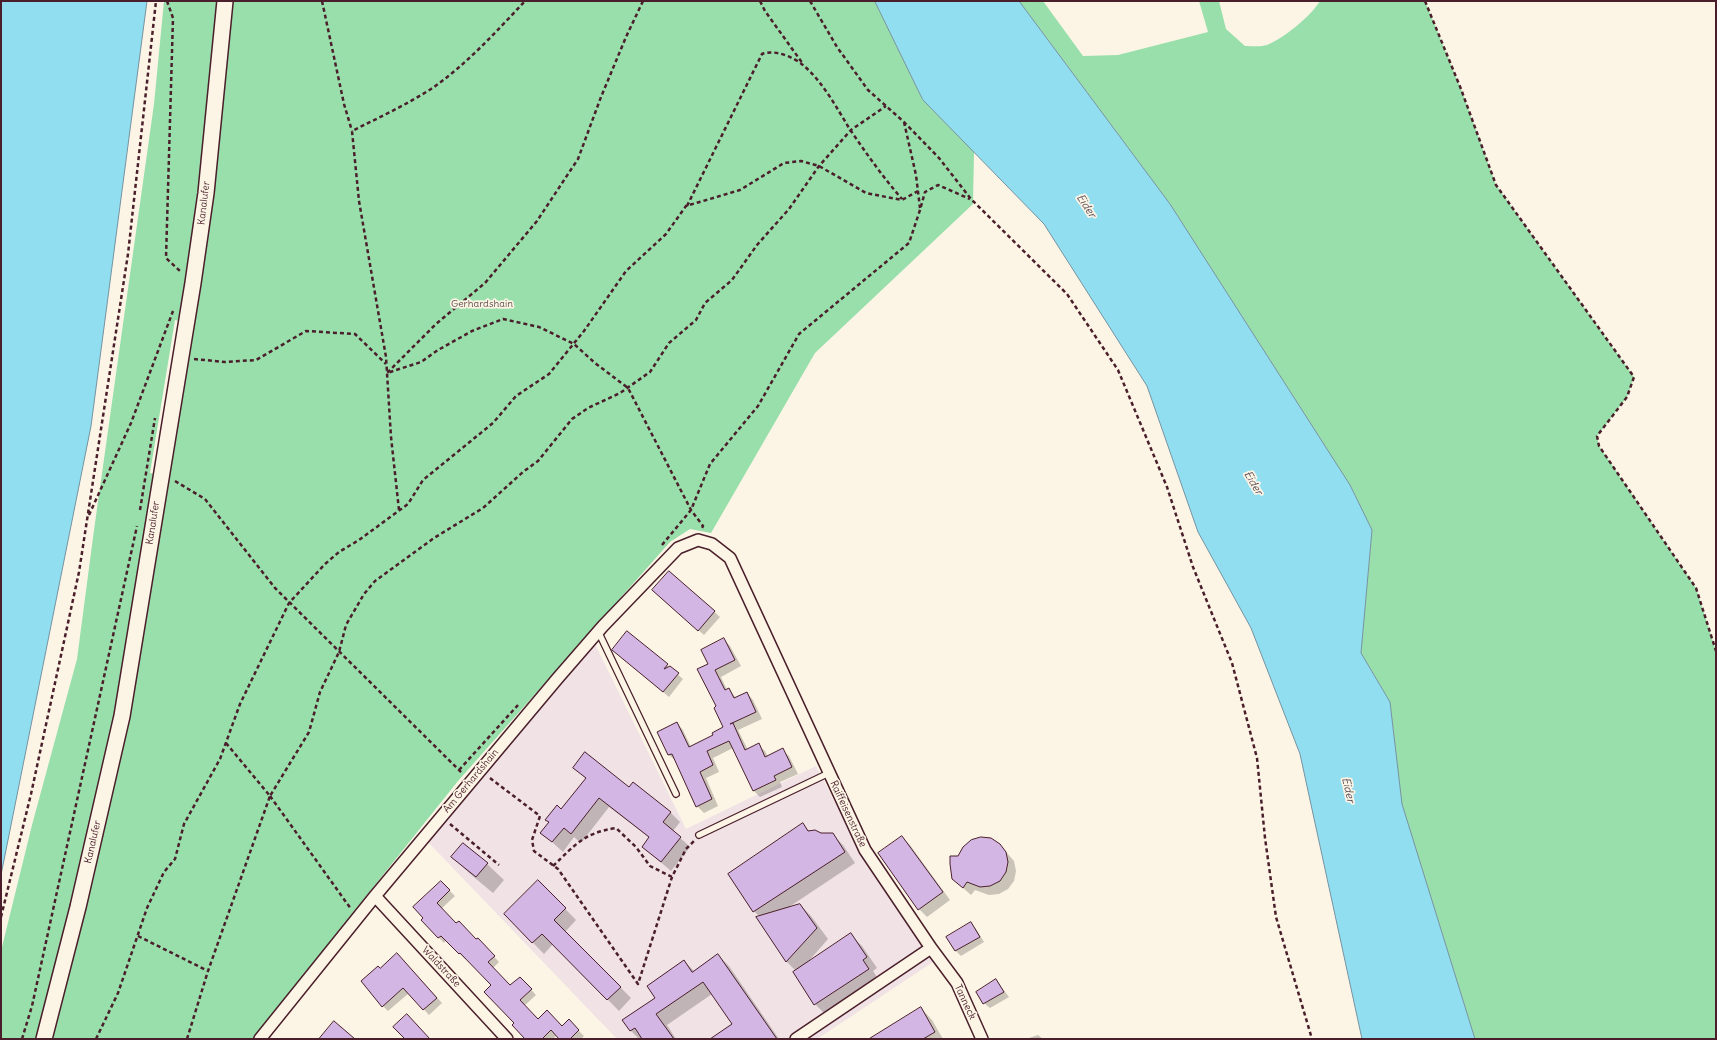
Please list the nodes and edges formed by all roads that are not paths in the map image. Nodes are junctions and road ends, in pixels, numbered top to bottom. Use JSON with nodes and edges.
{"nodes":[{"id":1,"x":225,"y":1,"type":"edge"},
{"id":2,"x":698,"y":540,"type":"joint"},
{"id":3,"x":598,"y":632,"type":"junction"},
{"id":4,"x":829,"y":773,"type":"junction"},
{"id":5,"x":676,"y":794,"type":"dead end"},
{"id":6,"x":699,"y":835,"type":"road end"},
{"id":7,"x":375,"y":896,"type":"junction"},
{"id":8,"x":931,"y":948,"type":"junction"},
{"id":9,"x":44,"y":1039,"type":"edge"},
{"id":10,"x":260,"y":1039,"type":"edge"},
{"id":11,"x":507,"y":1039,"type":"edge"},
{"id":12,"x":796,"y":1039,"type":"edge"},
{"id":13,"x":982,"y":1039,"type":"edge"}],
"edges":[{"from":1,"to":9,"type":"street","name":"Kanalufer"},
{"from":2,"to":3,"type":"street","name":"Am Gerhardshain"},
{"from":2,"to":4,"type":"street","name":"Raiffeisenstraße"},
{"from":3,"to":5,"type":"lane"},
{"from":3,"to":7,"type":"street","name":"Am Gerhardshain"},
{"from":4,"to":6,"type":"lane"},
{"from":4,"to":8,"type":"street","name":"Raiffeisenstraße"},
{"from":7,"to":10,"type":"street","name":"Am Gerhardshain"},
{"from":7,"to":11,"type":"street","name":"Waldstraße"},
{"from":8,"to":12,"type":"street"},
{"from":8,"to":13,"type":"street","name":"Tanneck"}]}
